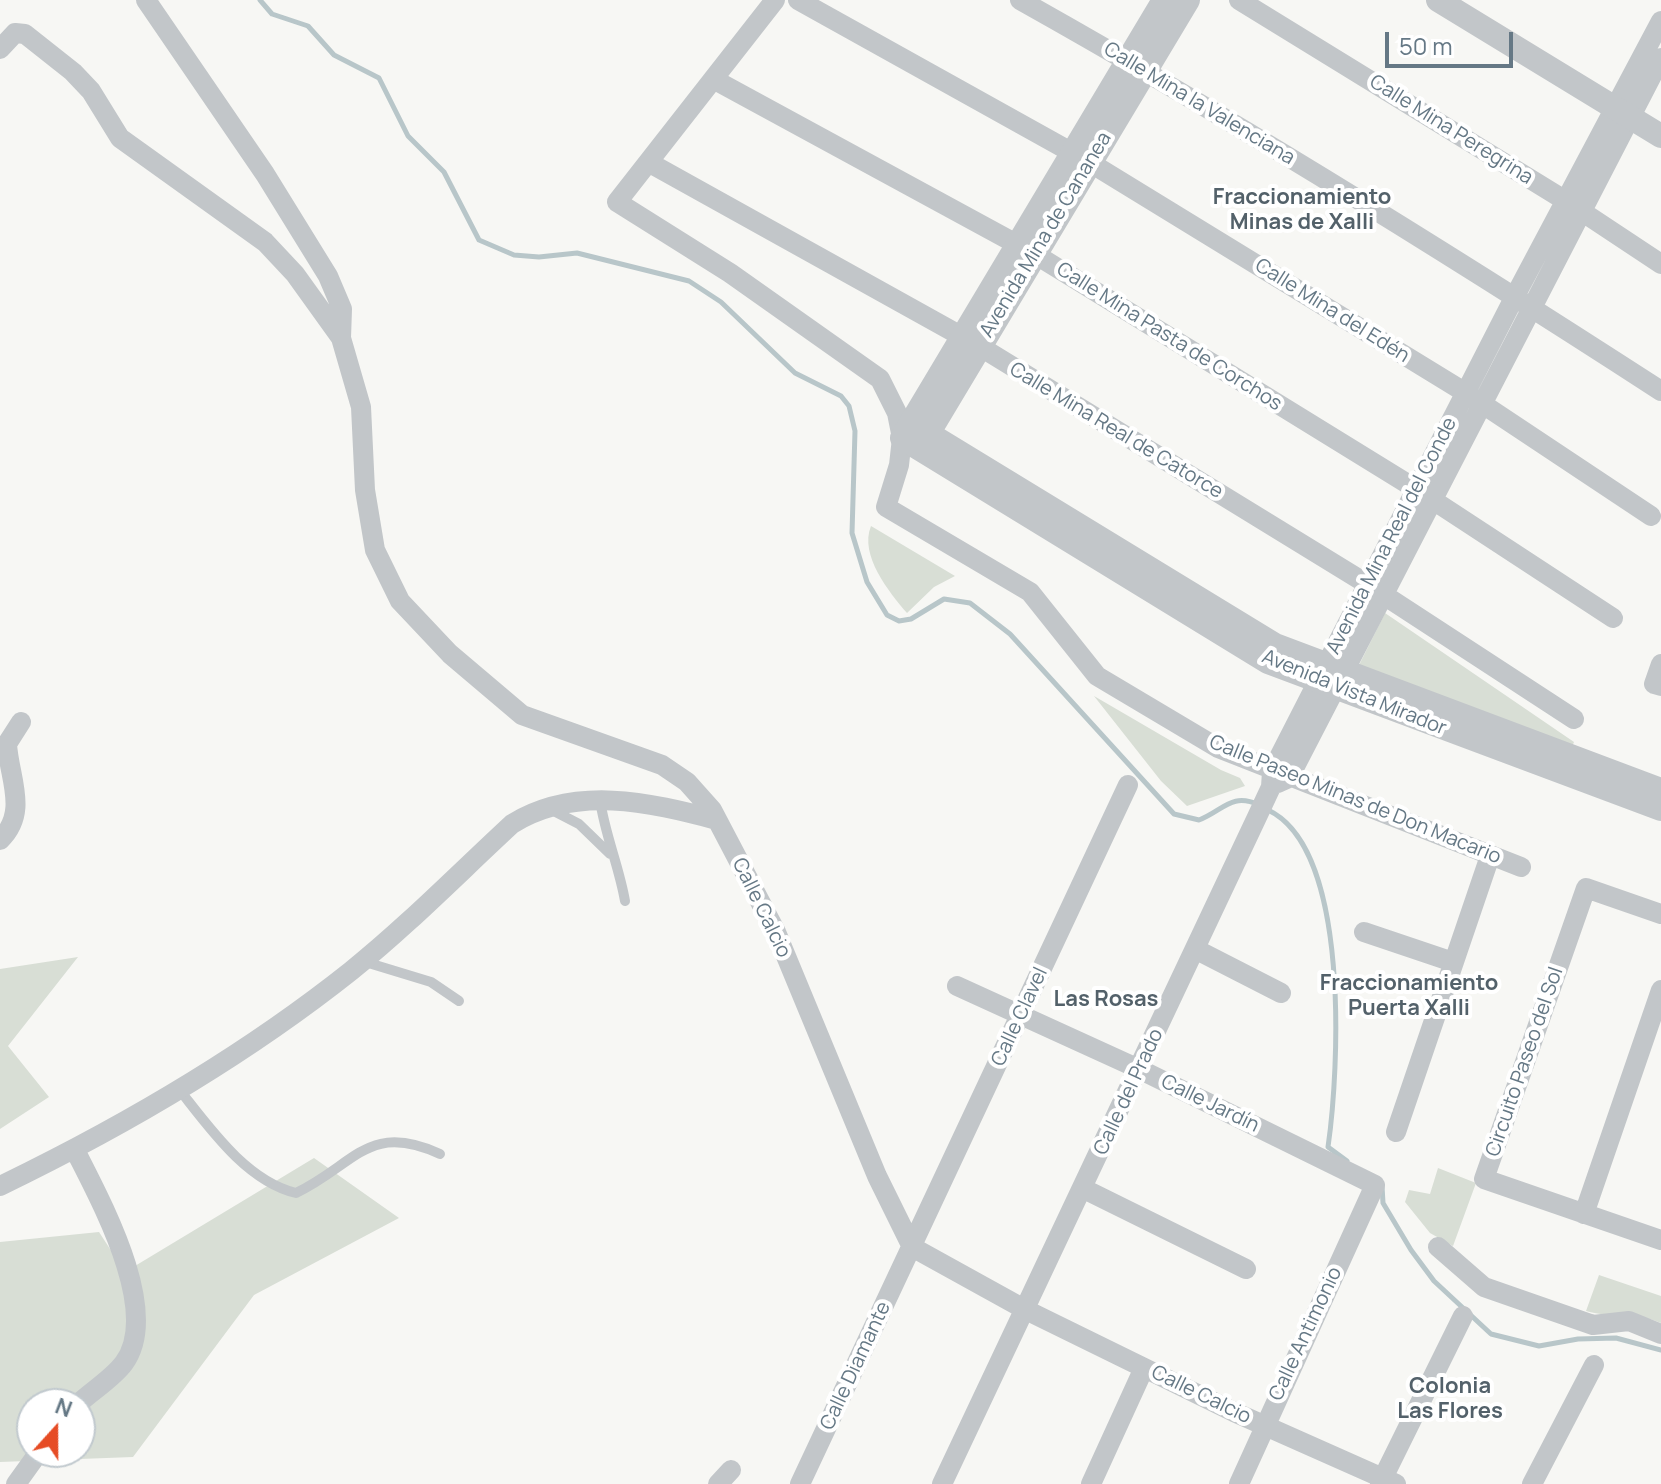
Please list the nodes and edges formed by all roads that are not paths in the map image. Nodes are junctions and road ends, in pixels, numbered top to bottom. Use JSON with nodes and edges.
{"nodes":[{"id":1,"x":146,"y":0,"type":"edge"},
{"id":2,"x":775,"y":0,"type":"edge"},
{"id":3,"x":798,"y":0,"type":"edge"},
{"id":4,"x":1020,"y":0,"type":"edge"},
{"id":5,"x":1164,"y":0,"type":"edge"},
{"id":6,"x":1188,"y":0,"type":"edge"},
{"id":7,"x":1239,"y":0,"type":"edge"},
{"id":8,"x":1438,"y":0,"type":"edge"},
{"id":9,"x":1470,"y":0,"type":"edge"},
{"id":10,"x":1661,"y":21,"type":"edge"},
{"id":11,"x":0,"y":49,"type":"edge"},
{"id":12,"x":1661,"y":58,"type":"edge"},
{"id":13,"x":1136,"y":65,"type":"junction"},
{"id":14,"x":713,"y":79,"type":"junction"},
{"id":15,"x":1627,"y":105,"type":"junction"},
{"id":16,"x":1661,"y":117,"type":"edge"},
{"id":17,"x":1661,"y":136,"type":"edge"},
{"id":18,"x":1080,"y":157,"type":"junction"},
{"id":19,"x":648,"y":162,"type":"junction"},
{"id":20,"x":1574,"y":206,"type":"junction"},
{"id":21,"x":1025,"y":249,"type":"junction"},
{"id":22,"x":1661,"y":264,"type":"edge"},
{"id":23,"x":1523,"y":302,"type":"junction"},
{"id":24,"x":341,"y":338,"type":"junction"},
{"id":25,"x":970,"y":342,"type":"junction"},
{"id":26,"x":1661,"y":391,"type":"edge"},
{"id":27,"x":1474,"y":399,"type":"junction"},
{"id":28,"x":911,"y":431,"type":"junction"},
{"id":29,"x":1424,"y":495,"type":"junction"},
{"id":30,"x":886,"y":507,"type":"joint"},
{"id":31,"x":1651,"y":516,"type":"dead end"},
{"id":32,"x":1375,"y":590,"type":"junction"},
{"id":33,"x":1613,"y":618,"type":"dead end"},
{"id":34,"x":1661,"y":664,"type":"edge"},
{"id":35,"x":1331,"y":676,"type":"junction"},
{"id":36,"x":1661,"y":686,"type":"edge"},
{"id":37,"x":1574,"y":719,"type":"dead end"},
{"id":38,"x":21,"y":722,"type":"dead end"},
{"id":39,"x":1585,"y":774,"type":"junction"},
{"id":40,"x":1275,"y":782,"type":"junction"},
{"id":41,"x":1128,"y":785,"type":"dead end"},
{"id":42,"x":1661,"y":790,"type":"edge"},
{"id":43,"x":600,"y":800,"type":"junction"},
{"id":44,"x":544,"y":807,"type":"junction"},
{"id":45,"x":1661,"y":809,"type":"edge"},
{"id":46,"x":717,"y":820,"type":"junction"},
{"id":47,"x":0,"y":840,"type":"edge"},
{"id":48,"x":1490,"y":856,"type":"junction"},
{"id":49,"x":618,"y":863,"type":"junction"},
{"id":50,"x":1521,"y":867,"type":"dead end"},
{"id":51,"x":625,"y":901,"type":"dead end"},
{"id":52,"x":1661,"y":914,"type":"edge"},
{"id":53,"x":1364,"y":932,"type":"dead end"},
{"id":54,"x":1195,"y":949,"type":"junction"},
{"id":55,"x":362,"y":961,"type":"junction"},
{"id":56,"x":1453,"y":962,"type":"junction"},
{"id":57,"x":957,"y":986,"type":"dead end"},
{"id":58,"x":1661,"y":990,"type":"edge"},
{"id":59,"x":1281,"y":993,"type":"dead end"},
{"id":60,"x":459,"y":1001,"type":"dead end"},
{"id":61,"x":1021,"y":1017,"type":"junction"},
{"id":62,"x":1139,"y":1069,"type":"junction"},
{"id":63,"x":178,"y":1088,"type":"junction"},
{"id":64,"x":1396,"y":1132,"type":"dead end"},
{"id":65,"x":75,"y":1150,"type":"junction"},
{"id":66,"x":440,"y":1154,"type":"dead end"},
{"id":67,"x":1375,"y":1185,"type":"joint"},
{"id":68,"x":0,"y":1186,"type":"edge"},
{"id":69,"x":1084,"y":1189,"type":"junction"},
{"id":70,"x":1584,"y":1214,"type":"junction"},
{"id":71,"x":1661,"y":1240,"type":"edge"},
{"id":72,"x":912,"y":1247,"type":"junction"},
{"id":73,"x":1438,"y":1247,"type":"dead end"},
{"id":74,"x":1246,"y":1269,"type":"dead end"},
{"id":75,"x":1026,"y":1310,"type":"junction"},
{"id":76,"x":1463,"y":1316,"type":"dead end"},
{"id":77,"x":1661,"y":1334,"type":"edge"},
{"id":78,"x":1594,"y":1365,"type":"dead end"},
{"id":79,"x":1144,"y":1368,"type":"junction"},
{"id":80,"x":96,"y":1388,"type":"edge"},
{"id":81,"x":1264,"y":1425,"type":"junction"},
{"id":82,"x":1386,"y":1482,"type":"edge"},
{"id":83,"x":800,"y":1484,"type":"edge"},
{"id":84,"x":942,"y":1484,"type":"edge"},
{"id":85,"x":1091,"y":1484,"type":"edge"},
{"id":86,"x":1239,"y":1484,"type":"edge"},
{"id":87,"x":1532,"y":1484,"type":"edge"}],
"edges":[{"from":1,"to":24,"type":"street"},
{"from":2,"to":14,"type":"street"},
{"from":3,"to":18,"type":"street","name":"Calle Mina del Edén"},
{"from":4,"to":13,"type":"street","name":"Calle Mina la Valenciana"},
{"from":5,"to":13,"type":"street","name":"Avenida Mina de Cananea"},
{"from":6,"to":13,"type":"street","name":"Avenida Mina de Cananea"},
{"from":7,"to":20,"type":"street","name":"Calle Mina Peregrina"},
{"from":8,"to":15,"type":"street"},
{"from":9,"to":15,"type":"street"},
{"from":10,"to":15,"type":"street","name":"Avenida Mina Real del Conde"},
{"from":11,"to":24,"type":"street"},
{"from":12,"to":15,"type":"street","name":"Avenida Mina Real del Conde"},
{"from":13,"to":18,"type":"street","name":"Avenida Mina de Cananea"},
{"from":13,"to":23,"type":"street","name":"Calle Mina la Valenciana"},
{"from":14,"to":19,"type":"street"},
{"from":14,"to":21,"type":"street","name":"Calle Mina Pasta de Corchos"},
{"from":15,"to":16,"type":"street"},
{"from":15,"to":17,"type":"street"},
{"from":15,"to":20,"type":"street","name":"Avenida Mina Real del Conde"},
{"from":18,"to":21,"type":"street","name":"Avenida Mina de Cananea"},
{"from":18,"to":27,"type":"street","name":"Calle Mina del Edén"},
{"from":19,"to":25,"type":"street","name":"Calle Mina Real de Catorce"},
{"from":19,"to":28,"type":"street"},
{"from":20,"to":22,"type":"street","name":"Calle Mina Peregrina"},
{"from":20,"to":23,"type":"street","name":"Avenida Mina Real del Conde"},
{"from":21,"to":25,"type":"street","name":"Avenida Mina de Cananea"},
{"from":21,"to":29,"type":"street","name":"Calle Mina Pasta de Corchos"},
{"from":23,"to":26,"type":"street","name":"Calle Mina la Valenciana"},
{"from":23,"to":27,"type":"street","name":"Avenida Mina Real del Conde"},
{"from":24,"to":46,"type":"street","name":"Calle Calcio"},
{"from":25,"to":28,"type":"street","name":"Avenida Mina de Cananea"},
{"from":25,"to":32,"type":"street","name":"Calle Mina Real de Catorce"},
{"from":27,"to":29,"type":"street","name":"Avenida Mina Real del Conde"},
{"from":27,"to":31,"type":"street","name":"Calle Mina del Edén"},
{"from":28,"to":30,"type":"street","name":"Avenida Mina de Cananea"},
{"from":28,"to":35,"type":"street","name":"Avenida Vista Mirador"},
{"from":29,"to":32,"type":"street","name":"Avenida Mina Real del Conde"},
{"from":29,"to":33,"type":"street","name":"Calle Mina Pasta de Corchos"},
{"from":30,"to":40,"type":"street","name":"Calle Paseo Minas de Don Macario"},
{"from":32,"to":35,"type":"street","name":"Avenida Mina Real del Conde"},
{"from":32,"to":37,"type":"street","name":"Calle Mina Real de Catorce"},
{"from":34,"to":36,"type":"street"},
{"from":35,"to":39,"type":"street","name":"Avenida Vista Mirador"},
{"from":35,"to":40,"type":"street","name":"Avenida Mina Real del Conde"},
{"from":38,"to":47,"type":"street"},
{"from":39,"to":42,"type":"street","name":"Avenida Vista Mirador"},
{"from":39,"to":45,"type":"street","name":"Avenida Vista Mirador"},
{"from":40,"to":48,"type":"street","name":"Calle Paseo Minas de Don Macario"},
{"from":40,"to":54,"type":"street","name":"Calle del Prado"},
{"from":41,"to":61,"type":"street","name":"Calle Clavel"},
{"from":43,"to":44,"type":"street"},
{"from":43,"to":46,"type":"street"},
{"from":43,"to":49,"type":"lane"},
{"from":44,"to":49,"type":"lane"},
{"from":44,"to":55,"type":"street"},
{"from":46,"to":72,"type":"street","name":"Calle Calcio"},
{"from":48,"to":50,"type":"street","name":"Calle Paseo Minas de Don Macario"},
{"from":48,"to":56,"type":"street"},
{"from":49,"to":51,"type":"lane"},
{"from":52,"to":70,"type":"street","name":"Circuito Paseo del Sol"},
{"from":53,"to":56,"type":"street"},
{"from":54,"to":59,"type":"street"},
{"from":54,"to":62,"type":"street","name":"Calle del Prado"},
{"from":55,"to":60,"type":"lane"},
{"from":55,"to":63,"type":"street"},
{"from":56,"to":64,"type":"street"},
{"from":57,"to":61,"type":"street","name":"Calle Jardín"},
{"from":58,"to":70,"type":"street"},
{"from":61,"to":62,"type":"street","name":"Calle Jardín"},
{"from":61,"to":72,"type":"street","name":"Calle Clavel"},
{"from":62,"to":67,"type":"street","name":"Calle Jardín"},
{"from":62,"to":69,"type":"street","name":"Calle del Prado"},
{"from":63,"to":65,"type":"street"},
{"from":63,"to":66,"type":"lane"},
{"from":65,"to":68,"type":"street"},
{"from":65,"to":80,"type":"street"},
{"from":67,"to":81,"type":"street","name":"Calle Antimonio"},
{"from":69,"to":74,"type":"street"},
{"from":69,"to":75,"type":"street","name":"Calle del Prado"},
{"from":70,"to":71,"type":"street","name":"Circuito Paseo del Sol"},
{"from":72,"to":75,"type":"street","name":"Calle Calcio"},
{"from":72,"to":83,"type":"street","name":"Calle Diamante"},
{"from":73,"to":77,"type":"street"},
{"from":75,"to":79,"type":"street","name":"Calle Calcio"},
{"from":75,"to":84,"type":"street","name":"Calle del Prado"},
{"from":76,"to":82,"type":"street"},
{"from":78,"to":87,"type":"street"},
{"from":79,"to":81,"type":"street","name":"Calle Calcio"},
{"from":79,"to":85,"type":"street"},
{"from":81,"to":82,"type":"street","name":"Calle Calcio"},
{"from":81,"to":86,"type":"street","name":"Calle Antimonio"}]}
